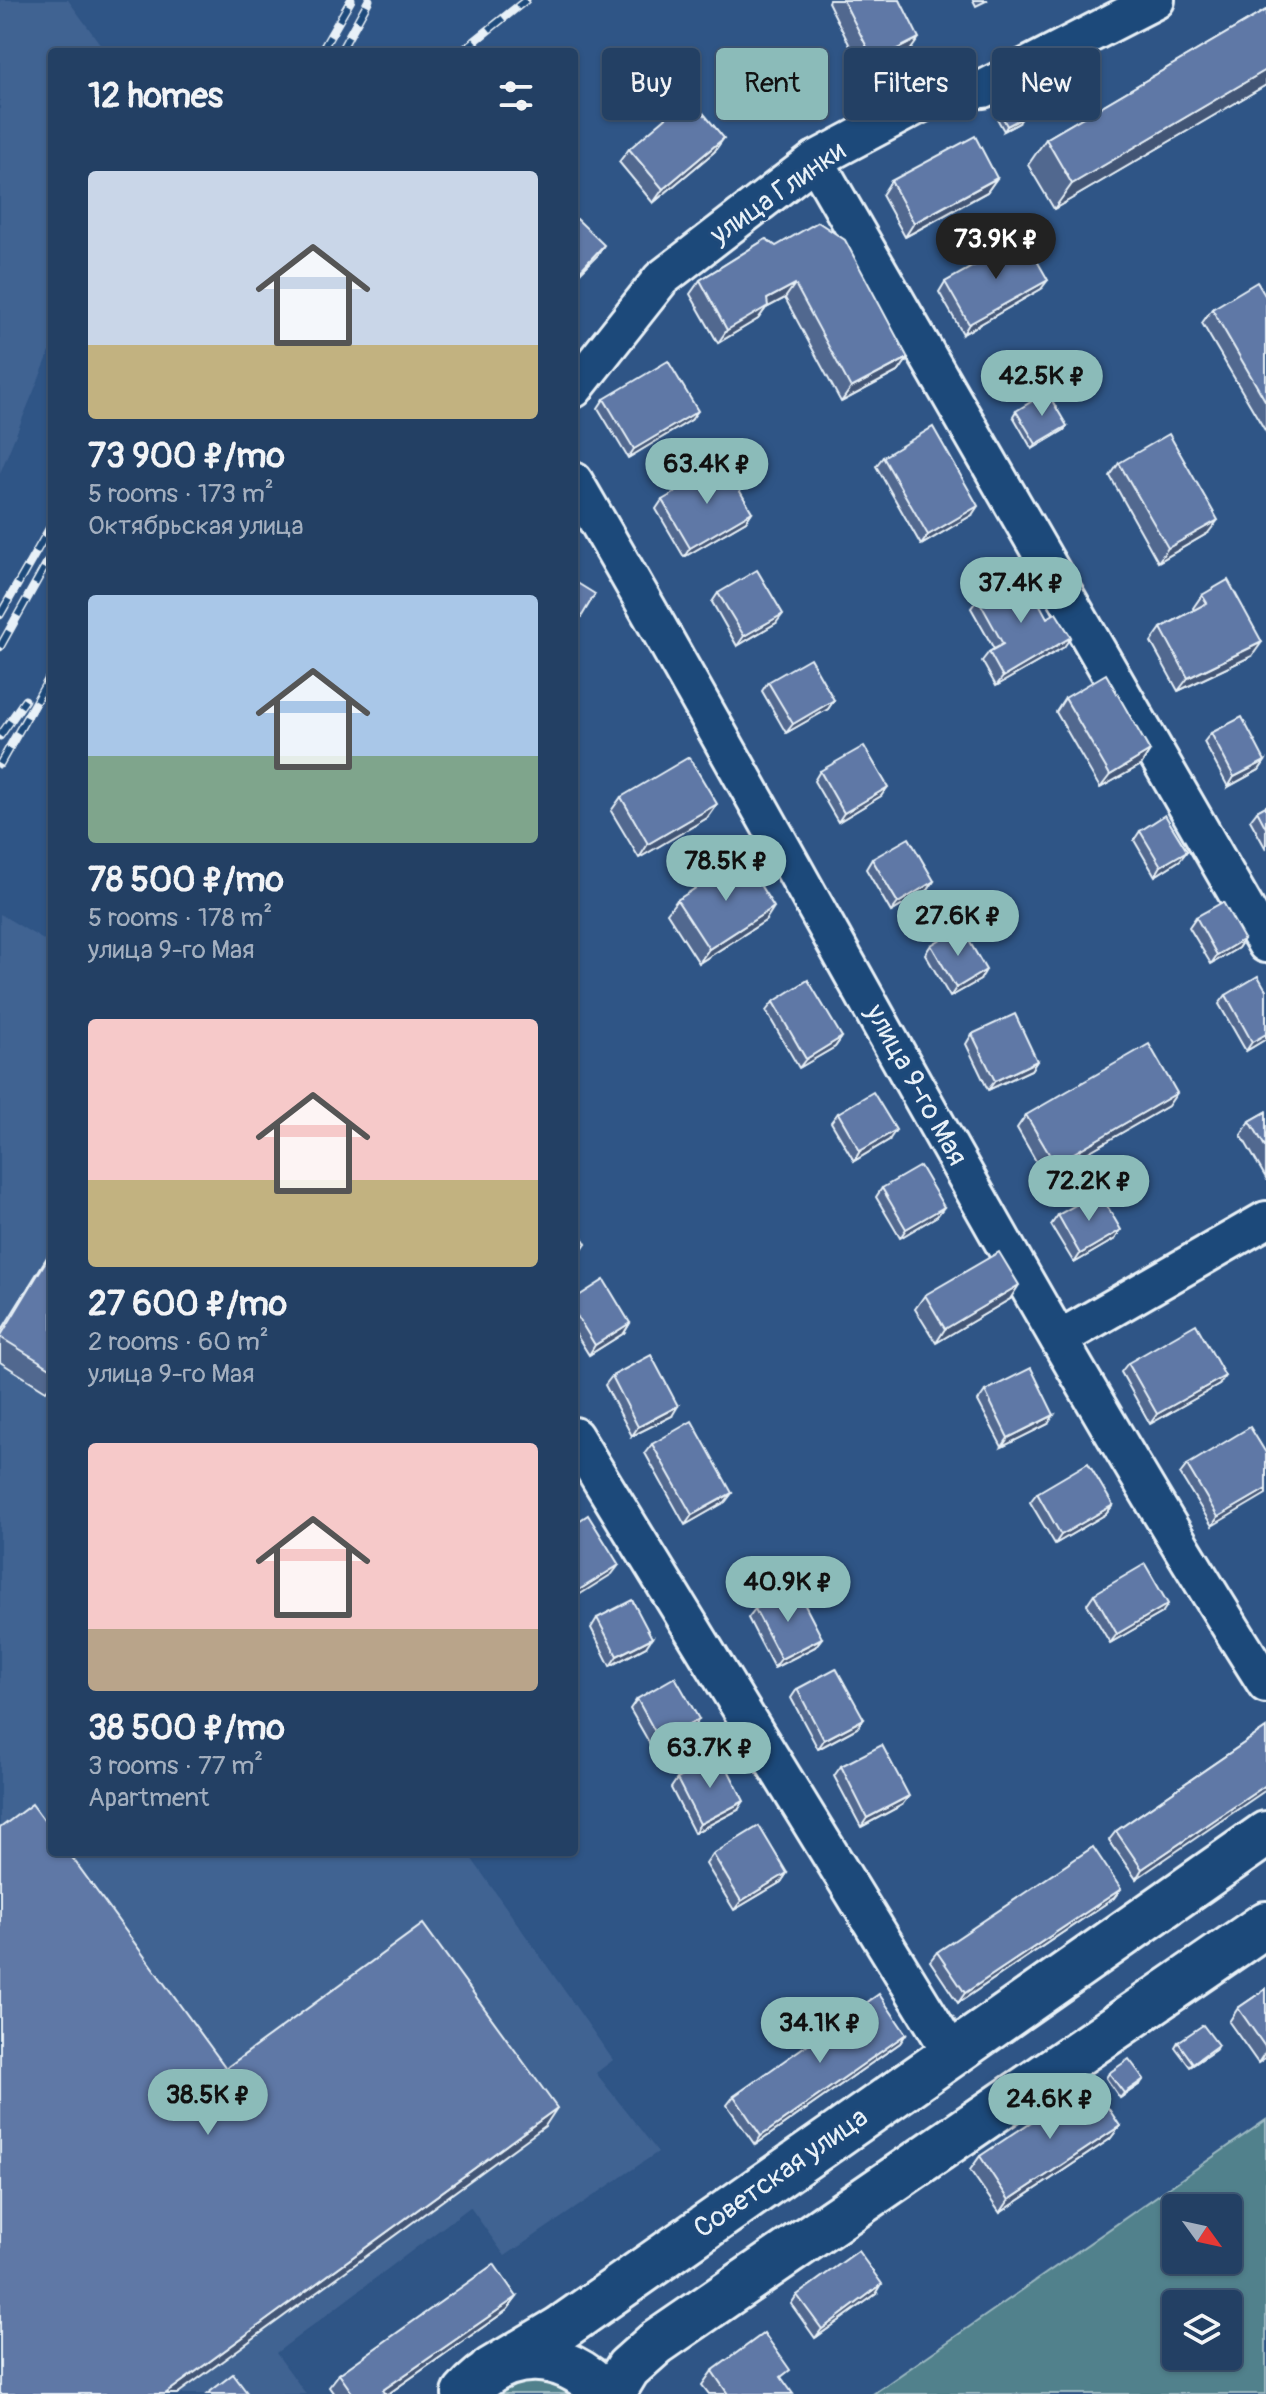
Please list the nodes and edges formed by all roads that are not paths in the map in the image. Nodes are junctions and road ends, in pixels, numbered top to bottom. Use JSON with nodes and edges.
{"nodes":[{"id":1,"x":1156,"y":0,"type":"edge"},
{"id":2,"x":815,"y":160,"type":"junction"},
{"id":3,"x":578,"y":384,"type":"edge"},
{"id":4,"x":578,"y":488,"type":"edge"},
{"id":5,"x":1266,"y":944,"type":"edge"},
{"id":6,"x":1266,"y":1220,"type":"edge"},
{"id":7,"x":1059,"y":1339,"type":"junction"},
{"id":8,"x":578,"y":1443,"type":"edge"},
{"id":9,"x":1266,"y":1684,"type":"edge"},
{"id":10,"x":1266,"y":1834,"type":"edge"},
{"id":11,"x":1266,"y":1924,"type":"edge"},
{"id":12,"x":951,"y":2052,"type":"junction"},
{"id":13,"x":478,"y":2382,"type":"edge"},
{"id":14,"x":606,"y":2394,"type":"edge"},
{"id":15,"x":612,"y":2394,"type":"edge"}],
"edges":[{"from":1,"to":2,"type":"street","name":"улица Глинки"},
{"from":2,"to":3,"type":"street","name":"улица Глинки"},
{"from":2,"to":5,"type":"street"},
{"from":4,"to":7,"type":"street","name":"улица 9-го Мая"},
{"from":6,"to":7,"type":"street"},
{"from":7,"to":9,"type":"street","name":"улица 9-го Мая"},
{"from":8,"to":12,"type":"street"},
{"from":10,"to":12,"type":"main road","name":"Советская улица"},
{"from":11,"to":15,"type":"main road"},
{"from":12,"to":13,"type":"main road","name":"Советская улица"},
{"from":13,"to":14,"type":"main road","name":"Советская улица"}]}
